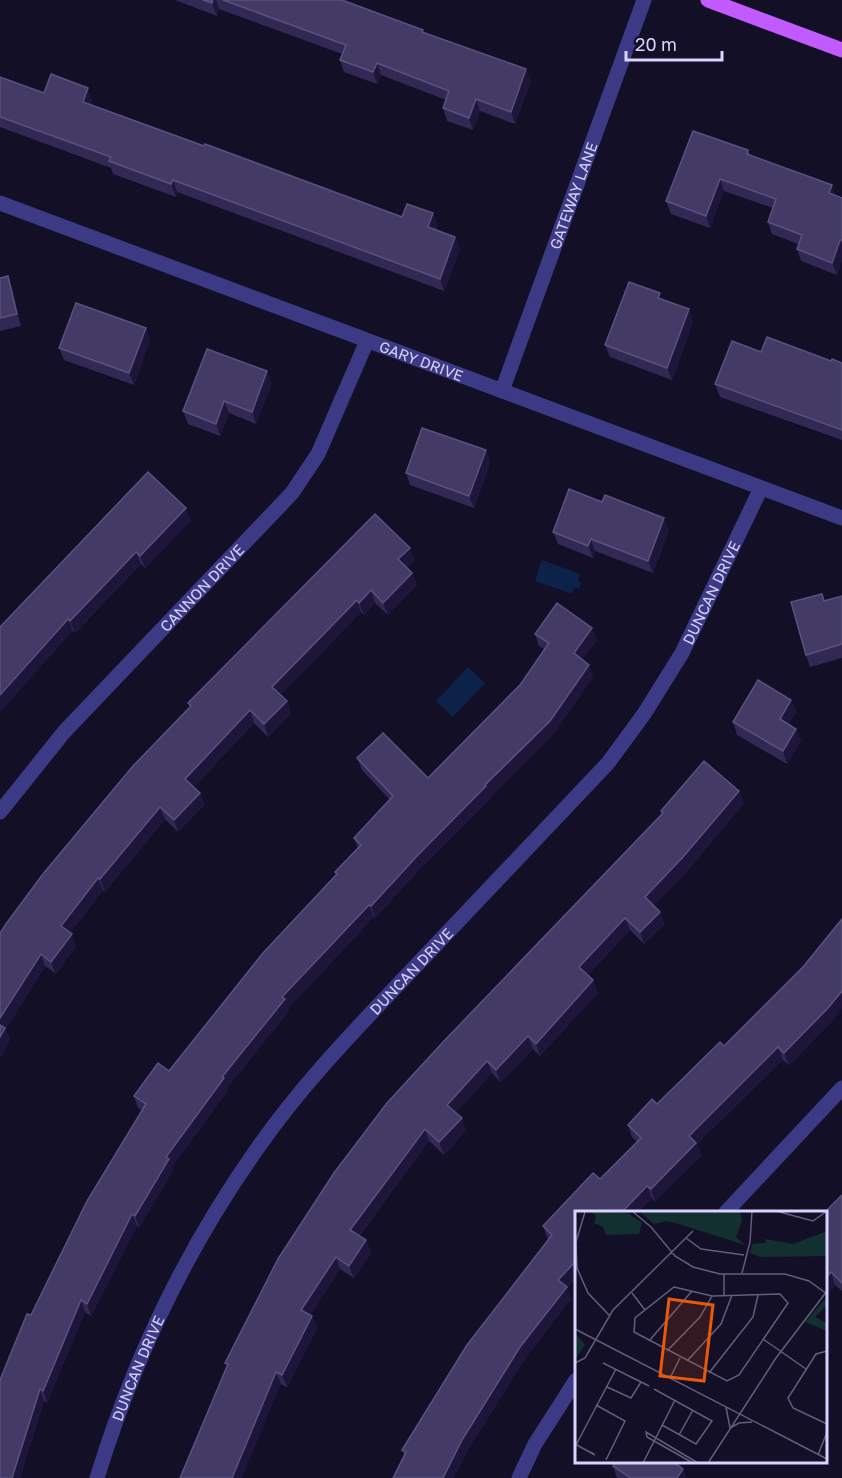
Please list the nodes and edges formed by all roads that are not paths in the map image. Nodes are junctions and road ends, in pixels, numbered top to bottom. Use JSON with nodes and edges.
{"nodes":[{"id":1,"x":644,"y":0,"type":"edge"},
{"id":2,"x":708,"y":0,"type":"edge"},
{"id":3,"x":842,"y":50,"type":"edge"},
{"id":4,"x":0,"y":203,"type":"edge"},
{"id":5,"x":367,"y":340,"type":"junction"},
{"id":6,"x":502,"y":391,"type":"junction"},
{"id":7,"x":761,"y":488,"type":"junction"},
{"id":8,"x":842,"y":518,"type":"edge"},
{"id":9,"x":0,"y":812,"type":"edge"},
{"id":10,"x":842,"y":1088,"type":"edge"},
{"id":11,"x":727,"y":1211,"type":"edge"},
{"id":12,"x":575,"y":1382,"type":"edge"},
{"id":13,"x":97,"y":1478,"type":"edge"},
{"id":14,"x":519,"y":1478,"type":"edge"}],
"edges":[{"from":1,"to":6,"type":"street","name":"GATEWAY LANE"},
{"from":2,"to":3,"type":"main road"},
{"from":4,"to":5,"type":"street","name":"GARY DRIVE"},
{"from":5,"to":6,"type":"street","name":"GARY DRIVE"},
{"from":5,"to":9,"type":"street","name":"CANNON DRIVE"},
{"from":6,"to":7,"type":"street","name":"GARY DRIVE"},
{"from":7,"to":8,"type":"street","name":"GARY DRIVE"},
{"from":7,"to":13,"type":"street","name":"DUNCAN DRIVE"},
{"from":10,"to":11,"type":"street"},
{"from":12,"to":14,"type":"street"}]}
